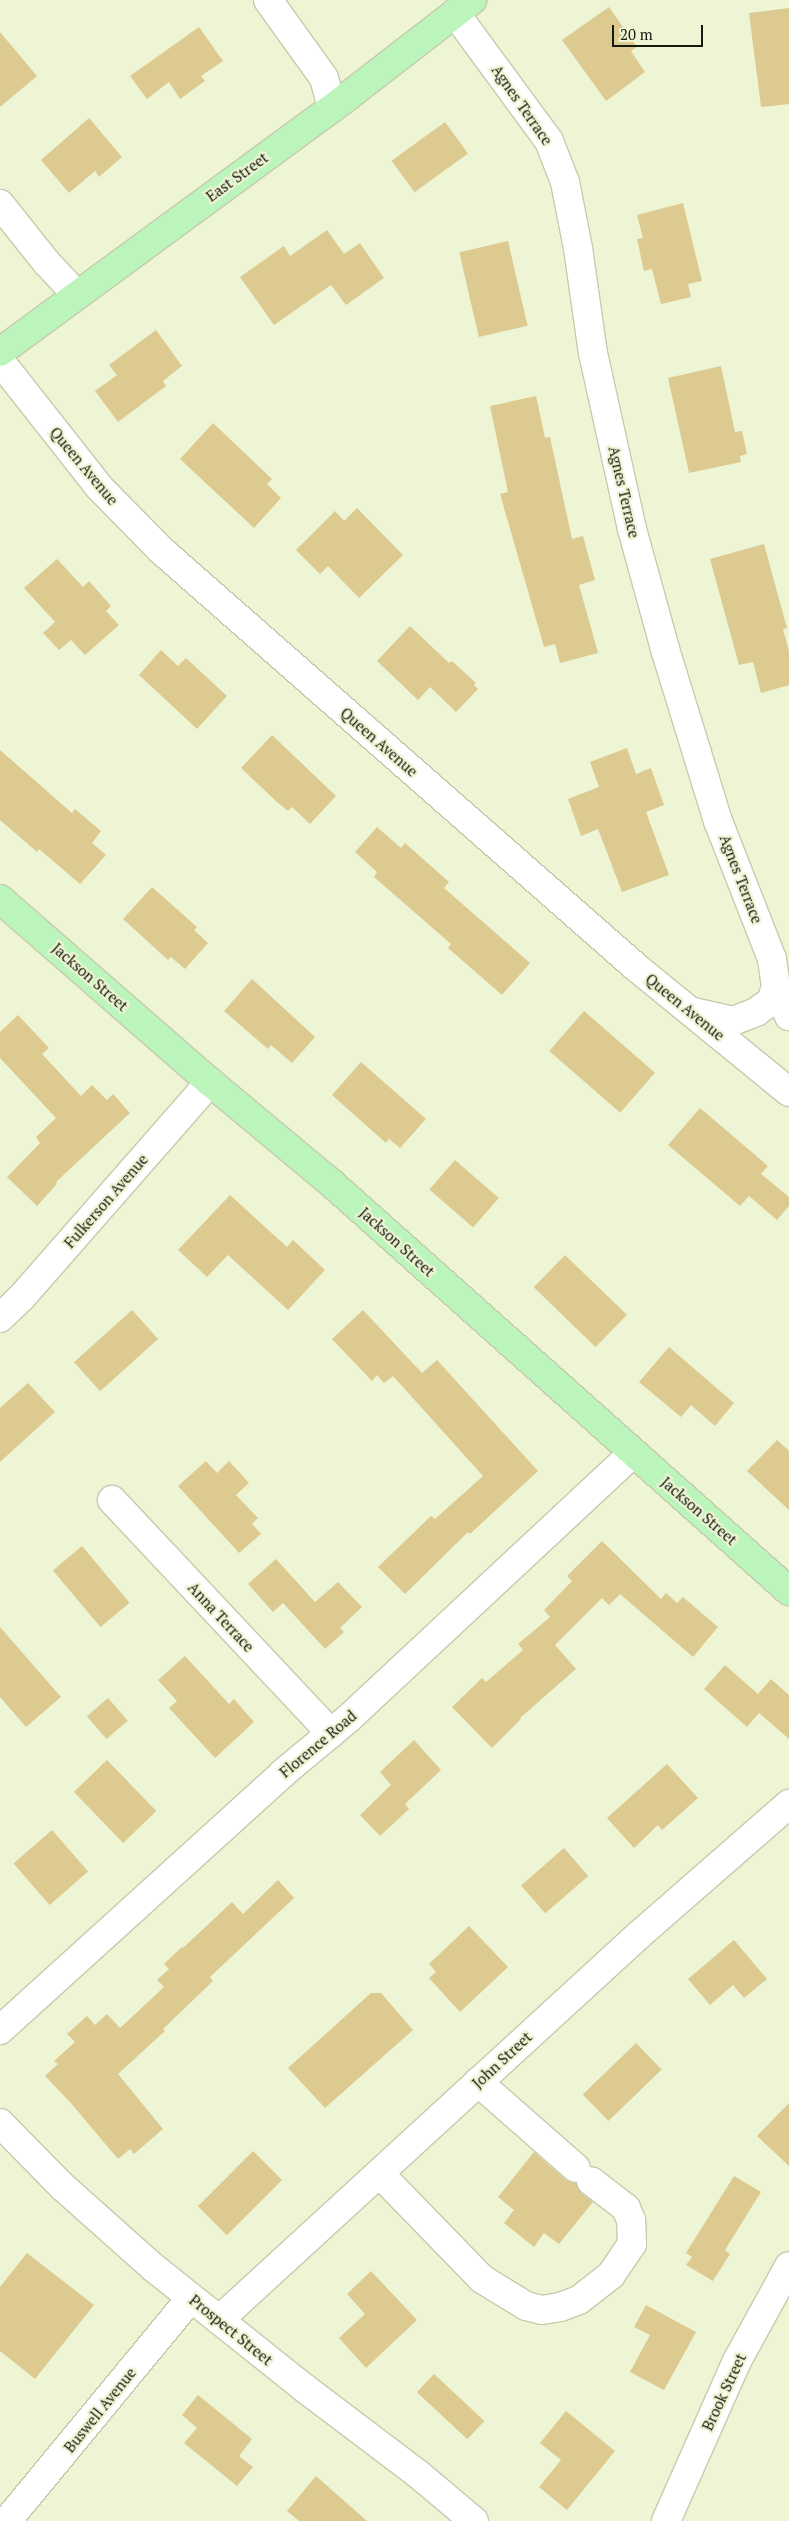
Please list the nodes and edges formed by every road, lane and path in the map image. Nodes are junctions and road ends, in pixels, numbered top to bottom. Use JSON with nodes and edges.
{"nodes":[{"id":1,"x":268,"y":0,"type":"edge"},
{"id":2,"x":463,"y":6,"type":"edge"},
{"id":3,"x":332,"y":108,"type":"junction"},
{"id":4,"x":0,"y":204,"type":"edge"},
{"id":5,"x":76,"y":295,"type":"junction"},
{"id":6,"x":0,"y":352,"type":"edge"},
{"id":7,"x":0,"y":361,"type":"edge"},
{"id":8,"x":0,"y":898,"type":"edge"},
{"id":9,"x":776,"y":987,"type":"junction"},
{"id":10,"x":687,"y":1011,"type":"junction"},
{"id":11,"x":789,"y":1016,"type":"edge"},
{"id":12,"x":210,"y":1082,"type":"junction"},
{"id":13,"x":789,"y":1092,"type":"edge"},
{"id":14,"x":0,"y":1318,"type":"edge"},
{"id":15,"x":633,"y":1453,"type":"junction"},
{"id":16,"x":112,"y":1500,"type":"dead end"},
{"id":17,"x":789,"y":1591,"type":"edge"},
{"id":18,"x":330,"y":1734,"type":"junction"},
{"id":19,"x":789,"y":1804,"type":"edge"},
{"id":20,"x":0,"y":2030,"type":"edge"},
{"id":21,"x":478,"y":2082,"type":"junction"},
{"id":22,"x":0,"y":2123,"type":"edge"},
{"id":23,"x":380,"y":2174,"type":"junction"},
{"id":24,"x":789,"y":2266,"type":"edge"},
{"id":25,"x":191,"y":2298,"type":"junction"},
{"id":26,"x":219,"y":2320,"type":"junction"},
{"id":27,"x":8,"y":2521,"type":"edge"},
{"id":28,"x":474,"y":2521,"type":"edge"},
{"id":29,"x":666,"y":2521,"type":"edge"}],
"edges":[{"from":1,"to":3,"type":"street"},
{"from":2,"to":3,"type":"main road","name":"East Street"},
{"from":2,"to":9,"type":"street","name":"Agnes Terrace"},
{"from":3,"to":5,"type":"main road","name":"East Street"},
{"from":4,"to":5,"type":"street"},
{"from":5,"to":6,"type":"main road","name":"East Street"},
{"from":7,"to":10,"type":"street","name":"Queen Avenue"},
{"from":8,"to":12,"type":"main road","name":"Jackson Street"},
{"from":9,"to":10,"type":"street"},
{"from":9,"to":11,"type":"street","name":"Agnes Terrace"},
{"from":10,"to":13,"type":"street","name":"Queen Avenue"},
{"from":12,"to":14,"type":"street","name":"Fulkerson Avenue"},
{"from":12,"to":15,"type":"main road","name":"Jackson Street"},
{"from":15,"to":17,"type":"main road","name":"Jackson Street"},
{"from":15,"to":18,"type":"street","name":"Florence Road"},
{"from":16,"to":18,"type":"street","name":"Anna Terrace"},
{"from":18,"to":20,"type":"street","name":"Florence Road"},
{"from":19,"to":21,"type":"street","name":"John Street"},
{"from":21,"to":23,"type":"street","name":"John Street"},
{"from":21,"to":23,"type":"street"},
{"from":22,"to":25,"type":"street","name":"Prospect Street"},
{"from":23,"to":26,"type":"street","name":"John Street"},
{"from":24,"to":29,"type":"street","name":"Brook Street"},
{"from":25,"to":26,"type":"street","name":"Prospect Street"},
{"from":25,"to":27,"type":"street","name":"Buswell Avenue"},
{"from":26,"to":28,"type":"street","name":"Prospect Street"}]}
